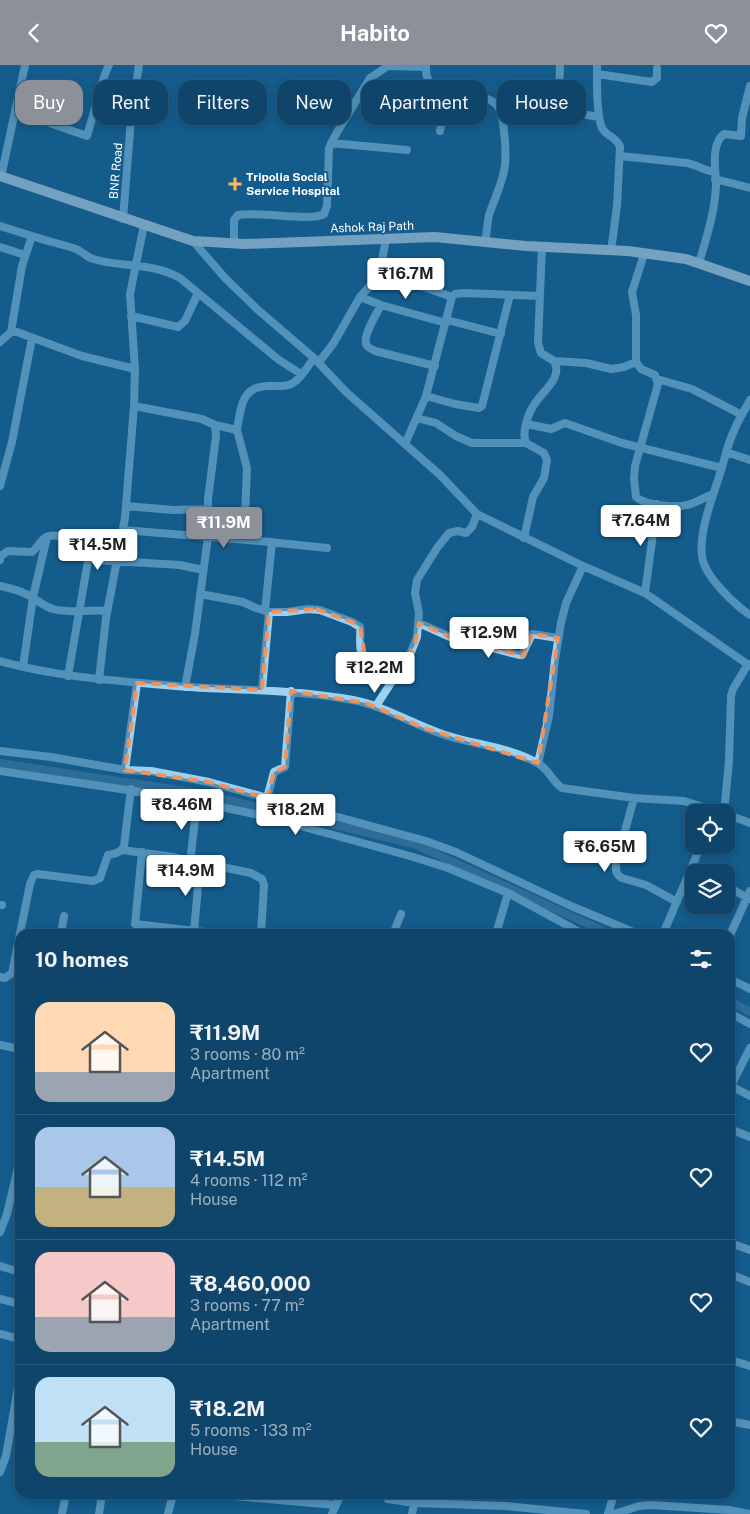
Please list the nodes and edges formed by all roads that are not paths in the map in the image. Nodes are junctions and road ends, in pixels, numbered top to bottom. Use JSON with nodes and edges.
{"nodes":[{"id":1,"x":24,"y":65,"type":"edge"},
{"id":2,"x":109,"y":65,"type":"edge"},
{"id":3,"x":139,"y":65,"type":"edge"},
{"id":4,"x":560,"y":65,"type":"edge"},
{"id":5,"x":597,"y":65,"type":"edge"},
{"id":6,"x":426,"y":66,"type":"edge"},
{"id":7,"x":657,"y":68,"type":"dead end"},
{"id":8,"x":597,"y":74,"type":"junction"},
{"id":9,"x":21,"y":80,"type":"edge"},
{"id":10,"x":428,"y":80,"type":"edge"},
{"id":11,"x":750,"y":86,"type":"edge"},
{"id":12,"x":487,"y":99,"type":"edge"},
{"id":13,"x":15,"y":111,"type":"edge"},
{"id":14,"x":599,"y":117,"type":"junction"},
{"id":15,"x":55,"y":125,"type":"edge"},
{"id":16,"x":441,"y":125,"type":"edge"},
{"id":17,"x":440,"y":131,"type":"dead end"},
{"id":18,"x":741,"y":136,"type":"junction"},
{"id":19,"x":750,"y":138,"type":"edge"},
{"id":20,"x":331,"y":143,"type":"junction"},
{"id":21,"x":407,"y":150,"type":"dead end"},
{"id":22,"x":620,"y":156,"type":"junction"},
{"id":23,"x":715,"y":176,"type":"junction"},
{"id":24,"x":1,"y":177,"type":"edge"},
{"id":25,"x":750,"y":188,"type":"edge"},
{"id":26,"x":123,"y":219,"type":"junction"},
{"id":27,"x":144,"y":225,"type":"junction"},
{"id":28,"x":0,"y":226,"type":"edge"},
{"id":29,"x":32,"y":236,"type":"junction"},
{"id":30,"x":386,"y":239,"type":"junction"},
{"id":31,"x":193,"y":241,"type":"junction"},
{"id":32,"x":486,"y":242,"type":"junction"},
{"id":33,"x":234,"y":243,"type":"junction"},
{"id":34,"x":542,"y":246,"type":"junction"},
{"id":35,"x":0,"y":247,"type":"edge"},
{"id":36,"x":611,"y":251,"type":"junction"},
{"id":37,"x":644,"y":254,"type":"junction"},
{"id":38,"x":25,"y":255,"type":"junction"},
{"id":39,"x":699,"y":263,"type":"junction"},
{"id":40,"x":136,"y":266,"type":"junction"},
{"id":41,"x":380,"y":276,"type":"junction"},
{"id":42,"x":750,"y":281,"type":"edge"},
{"id":43,"x":198,"y":293,"type":"junction"},
{"id":44,"x":510,"y":295,"type":"junction"},
{"id":45,"x":540,"y":296,"type":"junction"},
{"id":46,"x":360,"y":297,"type":"junction"},
{"id":47,"x":452,"y":297,"type":"junction"},
{"id":48,"x":381,"y":305,"type":"junction"},
{"id":49,"x":131,"y":316,"type":"junction"},
{"id":50,"x":446,"y":322,"type":"junction"},
{"id":51,"x":11,"y":332,"type":"junction"},
{"id":52,"x":501,"y":334,"type":"junction"},
{"id":53,"x":32,"y":337,"type":"junction"},
{"id":54,"x":0,"y":342,"type":"edge"},
{"id":55,"x":316,"y":360,"type":"junction"},
{"id":56,"x":554,"y":361,"type":"junction"},
{"id":57,"x":636,"y":362,"type":"junction"},
{"id":58,"x":435,"y":366,"type":"junction"},
{"id":59,"x":135,"y":369,"type":"junction"},
{"id":60,"x":301,"y":374,"type":"junction"},
{"id":61,"x":657,"y":379,"type":"junction"},
{"id":62,"x":426,"y":396,"type":"junction"},
{"id":63,"x":750,"y":400,"type":"edge"},
{"id":64,"x":134,"y":406,"type":"junction"},
{"id":65,"x":742,"y":415,"type":"junction"},
{"id":66,"x":417,"y":418,"type":"junction"},
{"id":67,"x":527,"y":424,"type":"junction"},
{"id":68,"x":215,"y":425,"type":"junction"},
{"id":69,"x":236,"y":430,"type":"junction"},
{"id":70,"x":526,"y":443,"type":"junction"},
{"id":71,"x":405,"y":444,"type":"junction"},
{"id":72,"x":640,"y":446,"type":"junction"},
{"id":73,"x":726,"y":452,"type":"junction"},
{"id":74,"x":750,"y":460,"type":"edge"},
{"id":75,"x":722,"y":468,"type":"junction"},
{"id":76,"x":0,"y":486,"type":"edge"},
{"id":77,"x":713,"y":494,"type":"junction"},
{"id":78,"x":657,"y":504,"type":"junction"},
{"id":79,"x":126,"y":506,"type":"junction"},
{"id":80,"x":208,"y":509,"type":"junction"},
{"id":81,"x":477,"y":514,"type":"junction"},
{"id":82,"x":123,"y":530,"type":"junction"},
{"id":83,"x":46,"y":537,"type":"junction"},
{"id":84,"x":208,"y":537,"type":"junction"},
{"id":85,"x":524,"y":538,"type":"junction"},
{"id":86,"x":244,"y":539,"type":"junction"},
{"id":87,"x":272,"y":542,"type":"junction"},
{"id":88,"x":327,"y":548,"type":"dead end"},
{"id":89,"x":89,"y":555,"type":"junction"},
{"id":90,"x":0,"y":560,"type":"edge"},
{"id":91,"x":118,"y":561,"type":"junction"},
{"id":92,"x":583,"y":566,"type":"junction"},
{"id":93,"x":203,"y":570,"type":"junction"},
{"id":94,"x":0,"y":586,"type":"edge"},
{"id":95,"x":645,"y":593,"type":"junction"},
{"id":96,"x":200,"y":594,"type":"junction"},
{"id":97,"x":33,"y":597,"type":"junction"},
{"id":98,"x":107,"y":611,"type":"junction"},
{"id":99,"x":267,"y":611,"type":"junction"},
{"id":100,"x":80,"y":612,"type":"junction"},
{"id":101,"x":750,"y":615,"type":"edge"},
{"id":102,"x":419,"y":623,"type":"junction"},
{"id":103,"x":558,"y":638,"type":"junction"},
{"id":104,"x":0,"y":661,"type":"edge"},
{"id":105,"x":749,"y":665,"type":"edge"},
{"id":106,"x":22,"y":667,"type":"junction"},
{"id":107,"x":400,"y":670,"type":"junction"},
{"id":108,"x":68,"y":676,"type":"junction"},
{"id":109,"x":99,"y":680,"type":"junction"},
{"id":110,"x":137,"y":683,"type":"junction"},
{"id":111,"x":185,"y":687,"type":"junction"},
{"id":112,"x":262,"y":690,"type":"junction"},
{"id":113,"x":291,"y":691,"type":"junction"},
{"id":114,"x":376,"y":706,"type":"junction"},
{"id":115,"x":0,"y":751,"type":"edge"},
{"id":116,"x":538,"y":763,"type":"junction"},
{"id":117,"x":125,"y":770,"type":"junction"},
{"id":118,"x":0,"y":771,"type":"edge"},
{"id":119,"x":130,"y":789,"type":"junction"},
{"id":120,"x":634,"y":798,"type":"junction"},
{"id":121,"x":267,"y":799,"type":"junction"},
{"id":122,"x":198,"y":802,"type":"junction"},
{"id":123,"x":694,"y":804,"type":"edge"},
{"id":124,"x":721,"y":804,"type":"edge"},
{"id":125,"x":735,"y":818,"type":"edge"},
{"id":126,"x":750,"y":823,"type":"edge"},
{"id":127,"x":122,"y":850,"type":"junction"},
{"id":128,"x":142,"y":853,"type":"junction"},
{"id":129,"x":190,"y":863,"type":"junction"},
{"id":130,"x":200,"y":865,"type":"junction"},
{"id":131,"x":685,"y":883,"type":"edge"},
{"id":132,"x":735,"y":890,"type":"edge"},
{"id":133,"x":508,"y":893,"type":"junction"},
{"id":134,"x":749,"y":895,"type":"edge"},
{"id":135,"x":677,"y":902,"type":"junction"},
{"id":136,"x":401,"y":914,"type":"dead end"},
{"id":137,"x":64,"y":916,"type":"dead end"},
{"id":138,"x":21,"y":929,"type":"edge"},
{"id":139,"x":62,"y":929,"type":"edge"},
{"id":140,"x":177,"y":929,"type":"edge"},
{"id":141,"x":194,"y":929,"type":"edge"},
{"id":142,"x":261,"y":929,"type":"edge"},
{"id":143,"x":395,"y":929,"type":"edge"},
{"id":144,"x":497,"y":929,"type":"edge"},
{"id":145,"x":574,"y":929,"type":"edge"},
{"id":146,"x":626,"y":929,"type":"edge"},
{"id":147,"x":665,"y":929,"type":"edge"},
{"id":148,"x":733,"y":929,"type":"edge"},
{"id":149,"x":15,"y":958,"type":"edge"},
{"id":150,"x":0,"y":977,"type":"edge"},
{"id":151,"x":735,"y":982,"type":"edge"},
{"id":152,"x":750,"y":989,"type":"edge"},
{"id":153,"x":735,"y":1016,"type":"edge"},
{"id":154,"x":750,"y":1024,"type":"edge"},
{"id":155,"x":0,"y":1045,"type":"edge"},
{"id":156,"x":15,"y":1048,"type":"edge"},
{"id":157,"x":750,"y":1048,"type":"edge"},
{"id":158,"x":735,"y":1077,"type":"edge"},
{"id":159,"x":735,"y":1089,"type":"edge"},
{"id":160,"x":750,"y":1096,"type":"edge"},
{"id":161,"x":735,"y":1131,"type":"edge"},
{"id":162,"x":750,"y":1137,"type":"edge"},
{"id":163,"x":15,"y":1180,"type":"edge"},
{"id":164,"x":0,"y":1232,"type":"edge"},
{"id":165,"x":735,"y":1245,"type":"edge"},
{"id":166,"x":750,"y":1250,"type":"edge"},
{"id":167,"x":0,"y":1267,"type":"edge"},
{"id":168,"x":15,"y":1271,"type":"edge"},
{"id":169,"x":735,"y":1277,"type":"edge"},
{"id":170,"x":750,"y":1282,"type":"edge"},
{"id":171,"x":0,"y":1299,"type":"edge"},
{"id":172,"x":15,"y":1303,"type":"edge"},
{"id":173,"x":0,"y":1334,"type":"edge"},
{"id":174,"x":15,"y":1338,"type":"edge"},
{"id":175,"x":735,"y":1362,"type":"edge"},
{"id":176,"x":750,"y":1366,"type":"edge"},
{"id":177,"x":15,"y":1405,"type":"edge"},
{"id":178,"x":735,"y":1422,"type":"edge"},
{"id":179,"x":750,"y":1425,"type":"edge"},
{"id":180,"x":0,"y":1472,"type":"edge"},
{"id":181,"x":65,"y":1499,"type":"edge"},
{"id":182,"x":101,"y":1499,"type":"edge"},
{"id":183,"x":171,"y":1499,"type":"edge"},
{"id":184,"x":282,"y":1499,"type":"edge"},
{"id":185,"x":338,"y":1499,"type":"edge"},
{"id":186,"x":388,"y":1499,"type":"dead end"},
{"id":187,"x":415,"y":1499,"type":"edge"},
{"id":188,"x":612,"y":1499,"type":"edge"},
{"id":189,"x":415,"y":1503,"type":"junction"},
{"id":190,"x":335,"y":1505,"type":"junction"},
{"id":191,"x":492,"y":1505,"type":"junction"},
{"id":192,"x":706,"y":1511,"type":"edge"},
{"id":193,"x":750,"y":1513,"type":"edge"},
{"id":194,"x":62,"y":1514,"type":"edge"},
{"id":195,"x":99,"y":1514,"type":"edge"},
{"id":196,"x":168,"y":1514,"type":"edge"},
{"id":197,"x":332,"y":1514,"type":"edge"},
{"id":198,"x":412,"y":1514,"type":"edge"},
{"id":199,"x":491,"y":1514,"type":"edge"},
{"id":200,"x":586,"y":1514,"type":"edge"},
{"id":201,"x":608,"y":1514,"type":"edge"},
{"id":202,"x":614,"y":1514,"type":"edge"}],
"edges":[{"from":1,"to":9,"type":"street"},
{"from":2,"to":15,"type":"street"},
{"from":3,"to":26,"type":"street","name":"BNR Road"},
{"from":4,"to":14,"type":"street"},
{"from":5,"to":8,"type":"street"},
{"from":6,"to":10,"type":"street"},
{"from":6,"to":20,"type":"street"},
{"from":7,"to":8,"type":"street"},
{"from":8,"to":14,"type":"street"},
{"from":11,"to":18,"type":"street"},
{"from":12,"to":32,"type":"street"},
{"from":13,"to":24,"type":"street"},
{"from":14,"to":22,"type":"street"},
{"from":16,"to":17,"type":"street"},
{"from":18,"to":19,"type":"street"},
{"from":18,"to":23,"type":"street"},
{"from":20,"to":21,"type":"street"},
{"from":20,"to":33,"type":"street"},
{"from":22,"to":23,"type":"street"},
{"from":22,"to":36,"type":"street"},
{"from":23,"to":25,"type":"street"},
{"from":23,"to":39,"type":"street"},
{"from":24,"to":26,"type":"main road","name":"Ashok Raj Path"},
{"from":26,"to":27,"type":"main road","name":"Ashok Raj Path"},
{"from":27,"to":31,"type":"main road","name":"Ashok Raj Path"},
{"from":27,"to":40,"type":"street"},
{"from":28,"to":29,"type":"street"},
{"from":29,"to":38,"type":"street"},
{"from":29,"to":40,"type":"street"},
{"from":30,"to":32,"type":"main road","name":"Ashok Raj Path"},
{"from":30,"to":33,"type":"main road","name":"Ashok Raj Path"},
{"from":30,"to":41,"type":"street"},
{"from":31,"to":33,"type":"main road","name":"Ashok Raj Path"},
{"from":31,"to":55,"type":"street"},
{"from":32,"to":34,"type":"main road","name":"Ashok Raj Path"},
{"from":34,"to":36,"type":"main road","name":"Ashok Raj Path"},
{"from":34,"to":45,"type":"street"},
{"from":35,"to":38,"type":"street"},
{"from":36,"to":37,"type":"main road","name":"Ashok Raj Path"},
{"from":37,"to":39,"type":"main road","name":"Ashok Raj Path"},
{"from":37,"to":57,"type":"street"},
{"from":38,"to":51,"type":"street"},
{"from":39,"to":42,"type":"main road","name":"Ashok Raj Path"},
{"from":40,"to":43,"type":"street"},
{"from":40,"to":49,"type":"street"},
{"from":41,"to":46,"type":"street"},
{"from":41,"to":47,"type":"street"},
{"from":43,"to":49,"type":"street"},
{"from":43,"to":60,"type":"street"},
{"from":44,"to":45,"type":"street"},
{"from":44,"to":47,"type":"street"},
{"from":44,"to":52,"type":"street"},
{"from":45,"to":56,"type":"street"},
{"from":46,"to":48,"type":"street"},
{"from":46,"to":55,"type":"street"},
{"from":47,"to":50,"type":"street"},
{"from":48,"to":50,"type":"street"},
{"from":48,"to":58,"type":"street"},
{"from":49,"to":59,"type":"street"},
{"from":50,"to":52,"type":"street"},
{"from":50,"to":58,"type":"street"},
{"from":51,"to":53,"type":"street"},
{"from":51,"to":54,"type":"street"},
{"from":52,"to":62,"type":"street"},
{"from":53,"to":59,"type":"street"},
{"from":53,"to":76,"type":"street"},
{"from":55,"to":60,"type":"street"},
{"from":55,"to":71,"type":"street"},
{"from":56,"to":57,"type":"street"},
{"from":56,"to":67,"type":"street"},
{"from":57,"to":61,"type":"street"},
{"from":58,"to":62,"type":"street"},
{"from":59,"to":64,"type":"street"},
{"from":60,"to":69,"type":"street"},
{"from":61,"to":65,"type":"street"},
{"from":61,"to":72,"type":"street"},
{"from":62,"to":66,"type":"street"},
{"from":63,"to":65,"type":"street"},
{"from":64,"to":68,"type":"street"},
{"from":64,"to":79,"type":"street"},
{"from":65,"to":73,"type":"street"},
{"from":66,"to":70,"type":"street"},
{"from":66,"to":71,"type":"street"},
{"from":67,"to":70,"type":"street"},
{"from":67,"to":72,"type":"street"},
{"from":68,"to":69,"type":"street"},
{"from":68,"to":80,"type":"street"},
{"from":69,"to":86,"type":"street"},
{"from":70,"to":85,"type":"street"},
{"from":71,"to":81,"type":"street"},
{"from":72,"to":75,"type":"street"},
{"from":72,"to":78,"type":"street"},
{"from":73,"to":74,"type":"street"},
{"from":73,"to":75,"type":"street"},
{"from":75,"to":77,"type":"street"},
{"from":77,"to":78,"type":"street"},
{"from":77,"to":101,"type":"street"},
{"from":78,"to":95,"type":"street"},
{"from":79,"to":80,"type":"street"},
{"from":79,"to":82,"type":"street"},
{"from":80,"to":84,"type":"street"},
{"from":81,"to":85,"type":"street"},
{"from":81,"to":102,"type":"street"},
{"from":82,"to":84,"type":"street"},
{"from":82,"to":91,"type":"street"},
{"from":83,"to":89,"type":"street"},
{"from":83,"to":90,"type":"street"},
{"from":83,"to":97,"type":"street"},
{"from":84,"to":86,"type":"street"},
{"from":84,"to":93,"type":"street"},
{"from":85,"to":92,"type":"street"},
{"from":86,"to":87,"type":"street"},
{"from":87,"to":88,"type":"street"},
{"from":87,"to":99,"type":"street"},
{"from":89,"to":91,"type":"street"},
{"from":89,"to":100,"type":"street"},
{"from":91,"to":93,"type":"street"},
{"from":91,"to":98,"type":"street"},
{"from":92,"to":95,"type":"street"},
{"from":92,"to":103,"type":"street"},
{"from":93,"to":96,"type":"street"},
{"from":94,"to":97,"type":"street"},
{"from":95,"to":105,"type":"street"},
{"from":96,"to":99,"type":"street"},
{"from":96,"to":111,"type":"street"},
{"from":97,"to":100,"type":"street"},
{"from":97,"to":106,"type":"street"},
{"from":98,"to":100,"type":"street"},
{"from":98,"to":109,"type":"street"},
{"from":99,"to":107,"type":"street"},
{"from":99,"to":112,"type":"street"},
{"from":100,"to":108,"type":"street"},
{"from":102,"to":103,"type":"street"},
{"from":102,"to":107,"type":"street"},
{"from":103,"to":116,"type":"street"},
{"from":104,"to":106,"type":"street"},
{"from":105,"to":124,"type":"street"},
{"from":106,"to":108,"type":"street"},
{"from":107,"to":114,"type":"street"},
{"from":108,"to":109,"type":"street"},
{"from":109,"to":110,"type":"street"},
{"from":110,"to":111,"type":"street"},
{"from":110,"to":117,"type":"street"},
{"from":111,"to":112,"type":"street"},
{"from":112,"to":113,"type":"street"},
{"from":113,"to":114,"type":"street"},
{"from":113,"to":121,"type":"street"},
{"from":114,"to":116,"type":"street"},
{"from":115,"to":117,"type":"street"},
{"from":116,"to":120,"type":"street"},
{"from":117,"to":121,"type":"street"},
{"from":118,"to":119,"type":"street"},
{"from":119,"to":122,"type":"street"},
{"from":119,"to":127,"type":"street"},
{"from":120,"to":123,"type":"street"},
{"from":120,"to":135,"type":"street"},
{"from":121,"to":146,"type":"street"},
{"from":122,"to":129,"type":"street"},
{"from":122,"to":133,"type":"street"},
{"from":125,"to":126,"type":"street"},
{"from":127,"to":128,"type":"street"},
{"from":127,"to":138,"type":"street"},
{"from":128,"to":129,"type":"street"},
{"from":128,"to":140,"type":"street"},
{"from":129,"to":130,"type":"street"},
{"from":130,"to":141,"type":"street"},
{"from":130,"to":142,"type":"street"},
{"from":131,"to":135,"type":"street"},
{"from":132,"to":134,"type":"street"},
{"from":133,"to":144,"type":"street"},
{"from":133,"to":145,"type":"street"},
{"from":134,"to":148,"type":"street"},
{"from":135,"to":147,"type":"street"},
{"from":136,"to":143,"type":"street"},
{"from":137,"to":139,"type":"street"},
{"from":149,"to":150,"type":"street"},
{"from":151,"to":152,"type":"street"},
{"from":153,"to":154,"type":"street"},
{"from":155,"to":156,"type":"street"},
{"from":157,"to":158,"type":"street"},
{"from":159,"to":160,"type":"street"},
{"from":161,"to":162,"type":"street"},
{"from":163,"to":164,"type":"street"},
{"from":165,"to":166,"type":"street"},
{"from":167,"to":168,"type":"street"},
{"from":169,"to":170,"type":"street"},
{"from":171,"to":172,"type":"street"},
{"from":173,"to":174,"type":"street"},
{"from":175,"to":176,"type":"street"},
{"from":177,"to":180,"type":"street"},
{"from":178,"to":179,"type":"street"},
{"from":181,"to":194,"type":"street"},
{"from":182,"to":195,"type":"street"},
{"from":183,"to":196,"type":"street"},
{"from":184,"to":190,"type":"street"},
{"from":185,"to":190,"type":"street"},
{"from":186,"to":189,"type":"street"},
{"from":187,"to":189,"type":"street"},
{"from":188,"to":201,"type":"street"},
{"from":189,"to":191,"type":"street"},
{"from":189,"to":198,"type":"street"},
{"from":190,"to":197,"type":"street"},
{"from":191,"to":199,"type":"street"},
{"from":191,"to":200,"type":"street"},
{"from":192,"to":193,"type":"street"},
{"from":192,"to":202,"type":"street"}]}
